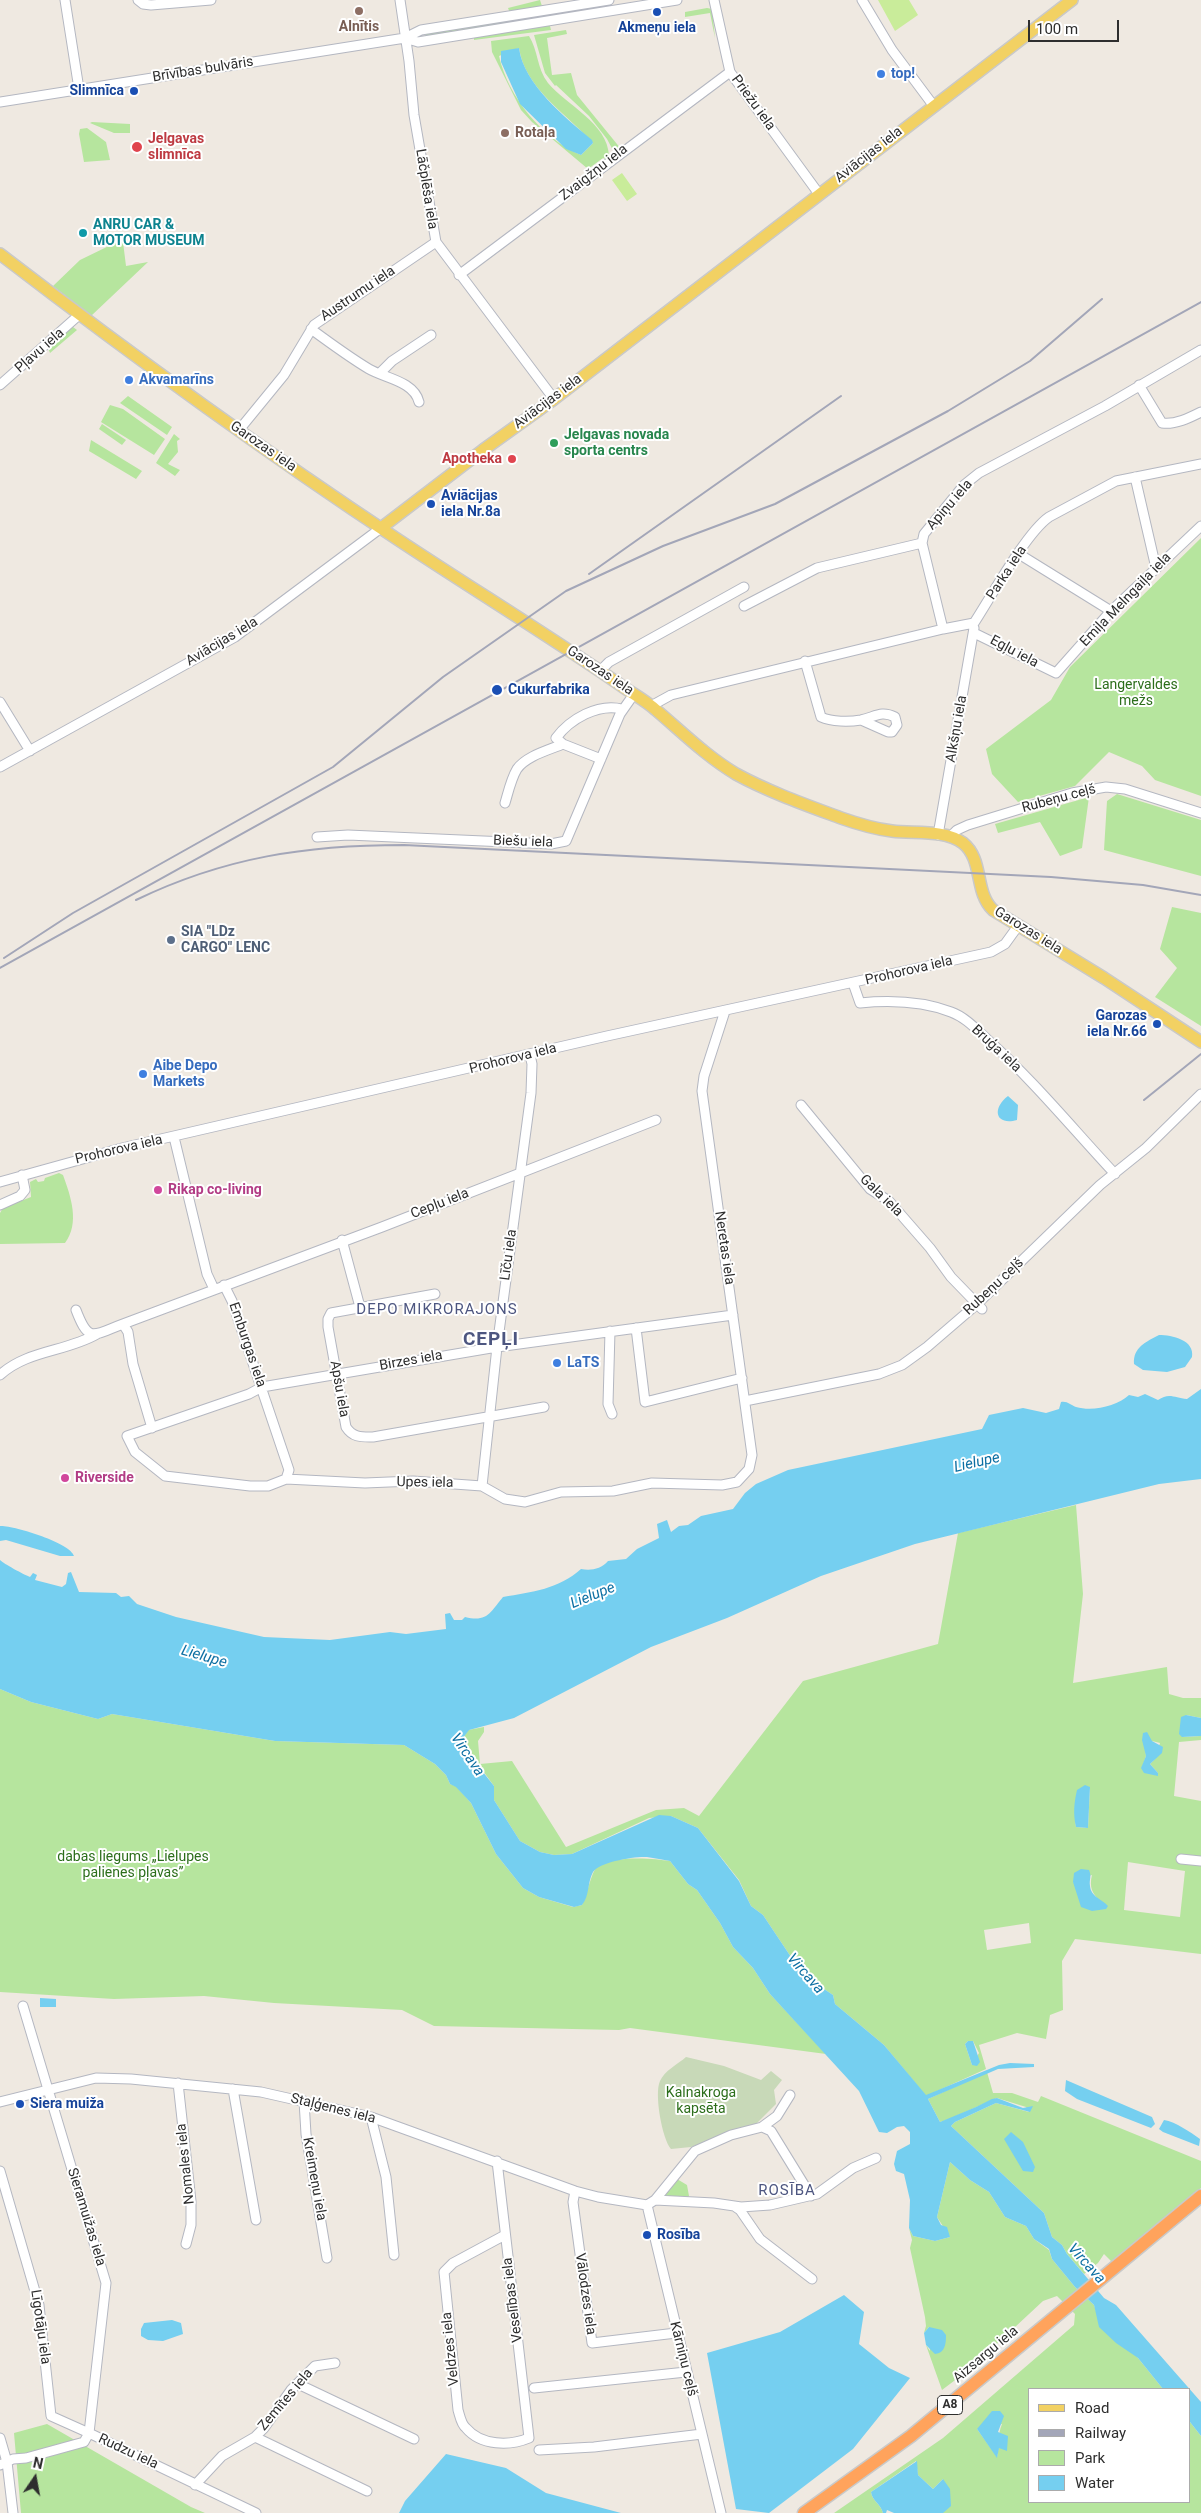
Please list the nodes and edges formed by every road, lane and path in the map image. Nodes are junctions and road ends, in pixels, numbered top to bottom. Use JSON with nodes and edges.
{"nodes":[{"id":1,"x":65,"y":0,"type":"edge"},
{"id":2,"x":138,"y":0,"type":"edge"},
{"id":3,"x":206,"y":0,"type":"edge"},
{"id":4,"x":400,"y":0,"type":"edge"},
{"id":5,"x":609,"y":0,"type":"edge"},
{"id":6,"x":677,"y":0,"type":"edge"},
{"id":7,"x":714,"y":0,"type":"edge"},
{"id":8,"x":862,"y":0,"type":"edge"},
{"id":9,"x":1072,"y":0,"type":"edge"},
{"id":10,"x":564,"y":4,"type":"edge"},
{"id":11,"x":566,"y":18,"type":"junction"},
{"id":12,"x":405,"y":38,"type":"junction"},
{"id":13,"x":730,"y":72,"type":"junction"},
{"id":14,"x":79,"y":90,"type":"junction"},
{"id":15,"x":0,"y":102,"type":"edge"},
{"id":16,"x":933,"y":105,"type":"junction"},
{"id":17,"x":819,"y":194,"type":"junction"},
{"id":18,"x":436,"y":242,"type":"junction"},
{"id":19,"x":0,"y":254,"type":"edge"},
{"id":20,"x":459,"y":275,"type":"junction"},
{"id":21,"x":79,"y":316,"type":"junction"},
{"id":22,"x":311,"y":330,"type":"junction"},
{"id":23,"x":431,"y":336,"type":"dead end"},
{"id":24,"x":1201,"y":350,"type":"edge"},
{"id":25,"x":381,"y":372,"type":"junction"},
{"id":26,"x":0,"y":385,"type":"edge"},
{"id":27,"x":1139,"y":385,"type":"junction"},
{"id":28,"x":554,"y":399,"type":"junction"},
{"id":29,"x":419,"y":402,"type":"dead end"},
{"id":30,"x":1201,"y":412,"type":"edge"},
{"id":31,"x":239,"y":430,"type":"junction"},
{"id":32,"x":1201,"y":464,"type":"edge"},
{"id":33,"x":1135,"y":477,"type":"junction"},
{"id":34,"x":1201,"y":526,"type":"edge"},
{"id":35,"x":381,"y":528,"type":"junction"},
{"id":36,"x":922,"y":543,"type":"junction"},
{"id":37,"x":1019,"y":554,"type":"junction"},
{"id":38,"x":1156,"y":568,"type":"junction"},
{"id":39,"x":744,"y":587,"type":"dead end"},
{"id":40,"x":744,"y":606,"type":"dead end"},
{"id":41,"x":1111,"y":611,"type":"junction"},
{"id":42,"x":943,"y":628,"type":"junction"},
{"id":43,"x":974,"y":628,"type":"junction"},
{"id":44,"x":805,"y":662,"type":"junction"},
{"id":45,"x":600,"y":670,"type":"junction"},
{"id":46,"x":1052,"y":673,"type":"joint"},
{"id":47,"x":634,"y":694,"type":"junction"},
{"id":48,"x":0,"y":702,"type":"edge"},
{"id":49,"x":651,"y":706,"type":"junction"},
{"id":50,"x":622,"y":709,"type":"junction"},
{"id":51,"x":861,"y":720,"type":"dead end"},
{"id":52,"x":563,"y":744,"type":"junction"},
{"id":53,"x":30,"y":751,"type":"junction"},
{"id":54,"x":601,"y":760,"type":"junction"},
{"id":55,"x":0,"y":767,"type":"edge"},
{"id":56,"x":505,"y":803,"type":"dead end"},
{"id":57,"x":1201,"y":813,"type":"edge"},
{"id":58,"x":938,"y":835,"type":"junction"},
{"id":59,"x":317,"y":837,"type":"dead end"},
{"id":60,"x":950,"y":837,"type":"junction"},
{"id":61,"x":1018,"y":926,"type":"junction"},
{"id":62,"x":853,"y":983,"type":"junction"},
{"id":63,"x":725,"y":1011,"type":"junction"},
{"id":64,"x":1201,"y":1042,"type":"edge"},
{"id":65,"x":530,"y":1055,"type":"junction"},
{"id":66,"x":1201,"y":1094,"type":"edge"},
{"id":67,"x":801,"y":1105,"type":"dead end"},
{"id":68,"x":656,"y":1120,"type":"dead end"},
{"id":69,"x":174,"y":1137,"type":"junction"},
{"id":70,"x":520,"y":1173,"type":"junction"},
{"id":71,"x":1115,"y":1174,"type":"junction"},
{"id":72,"x":22,"y":1175,"type":"junction"},
{"id":73,"x":0,"y":1182,"type":"edge"},
{"id":74,"x":0,"y":1205,"type":"edge"},
{"id":75,"x":342,"y":1240,"type":"junction"},
{"id":76,"x":224,"y":1285,"type":"junction"},
{"id":77,"x":214,"y":1288,"type":"junction"},
{"id":78,"x":435,"y":1294,"type":"dead end"},
{"id":79,"x":979,"y":1306,"type":"junction"},
{"id":80,"x":360,"y":1308,"type":"junction"},
{"id":81,"x":76,"y":1310,"type":"dead end"},
{"id":82,"x":734,"y":1315,"type":"junction"},
{"id":83,"x":123,"y":1324,"type":"junction"},
{"id":84,"x":636,"y":1328,"type":"junction"},
{"id":85,"x":610,"y":1331,"type":"junction"},
{"id":86,"x":97,"y":1334,"type":"junction"},
{"id":87,"x":497,"y":1347,"type":"junction"},
{"id":88,"x":335,"y":1374,"type":"junction"},
{"id":89,"x":0,"y":1375,"type":"edge"},
{"id":90,"x":742,"y":1378,"type":"junction"},
{"id":91,"x":262,"y":1387,"type":"junction"},
{"id":92,"x":745,"y":1402,"type":"junction"},
{"id":93,"x":544,"y":1407,"type":"dead end"},
{"id":94,"x":612,"y":1414,"type":"dead end"},
{"id":95,"x":490,"y":1416,"type":"junction"},
{"id":96,"x":152,"y":1428,"type":"junction"},
{"id":97,"x":127,"y":1436,"type":"joint"},
{"id":98,"x":286,"y":1479,"type":"junction"},
{"id":99,"x":737,"y":1482,"type":"joint"},
{"id":100,"x":482,"y":1486,"type":"junction"},
{"id":101,"x":1181,"y":1859,"type":"dead end"},
{"id":102,"x":1201,"y":1861,"type":"edge"},
{"id":103,"x":23,"y":2006,"type":"dead end"},
{"id":104,"x":178,"y":2083,"type":"junction"},
{"id":105,"x":47,"y":2089,"type":"junction"},
{"id":106,"x":233,"y":2089,"type":"junction"},
{"id":107,"x":790,"y":2095,"type":"dead end"},
{"id":108,"x":304,"y":2100,"type":"junction"},
{"id":109,"x":0,"y":2102,"type":"edge"},
{"id":110,"x":371,"y":2117,"type":"junction"},
{"id":111,"x":762,"y":2127,"type":"junction"},
{"id":112,"x":876,"y":2158,"type":"dead end"},
{"id":113,"x":497,"y":2161,"type":"junction"},
{"id":114,"x":0,"y":2171,"type":"edge"},
{"id":115,"x":574,"y":2190,"type":"junction"},
{"id":116,"x":811,"y":2196,"type":"junction"},
{"id":117,"x":1201,"y":2196,"type":"edge"},
{"id":118,"x":651,"y":2202,"type":"junction"},
{"id":119,"x":733,"y":2206,"type":"junction"},
{"id":120,"x":256,"y":2220,"type":"dead end"},
{"id":121,"x":505,"y":2235,"type":"junction"},
{"id":122,"x":186,"y":2244,"type":"dead end"},
{"id":123,"x":394,"y":2255,"type":"dead end"},
{"id":124,"x":327,"y":2258,"type":"dead end"},
{"id":125,"x":812,"y":2279,"type":"dead end"},
{"id":126,"x":676,"y":2334,"type":"junction"},
{"id":127,"x":335,"y":2362,"type":"dead end"},
{"id":128,"x":686,"y":2372,"type":"junction"},
{"id":129,"x":298,"y":2384,"type":"junction"},
{"id":130,"x":534,"y":2388,"type":"dead end"},
{"id":131,"x":89,"y":2434,"type":"junction"},
{"id":132,"x":702,"y":2434,"type":"junction"},
{"id":133,"x":255,"y":2437,"type":"junction"},
{"id":134,"x":0,"y":2438,"type":"edge"},
{"id":135,"x":529,"y":2438,"type":"joint"},
{"id":136,"x":414,"y":2439,"type":"dead end"},
{"id":137,"x":539,"y":2450,"type":"dead end"},
{"id":138,"x":3,"y":2464,"type":"edge"},
{"id":139,"x":195,"y":2485,"type":"junction"},
{"id":140,"x":367,"y":2491,"type":"dead end"},
{"id":141,"x":13,"y":2513,"type":"edge"},
{"id":142,"x":256,"y":2513,"type":"edge"},
{"id":143,"x":720,"y":2513,"type":"edge"},
{"id":144,"x":804,"y":2513,"type":"edge"}],
"edges":[{"from":1,"to":14,"type":"street"},
{"from":2,"to":3,"type":"street"},
{"from":4,"to":12,"type":"street","name":"Lāčplēša iela"},
{"from":5,"to":10,"type":"street","name":"Brīvības bulvāris"},
{"from":6,"to":11,"type":"street","name":"Brīvības bulvāris"},
{"from":7,"to":13,"type":"street","name":"Priežu iela"},
{"from":8,"to":16,"type":"street"},
{"from":9,"to":16,"type":"main road","name":"Aviācijas iela"},
{"from":10,"to":11,"type":"street"},
{"from":10,"to":12,"type":"street","name":"Brīvības bulvāris"},
{"from":11,"to":12,"type":"street","name":"Brīvības bulvāris"},
{"from":12,"to":14,"type":"street","name":"Brīvības bulvāris"},
{"from":12,"to":18,"type":"street","name":"Lāčplēša iela"},
{"from":13,"to":17,"type":"street","name":"Priežu iela"},
{"from":13,"to":20,"type":"street","name":"Zvaigžņu iela"},
{"from":14,"to":15,"type":"street","name":"Brīvības bulvāris"},
{"from":16,"to":17,"type":"main road","name":"Aviācijas iela"},
{"from":17,"to":28,"type":"main road","name":"Aviācijas iela"},
{"from":18,"to":20,"type":"street","name":"Lāčplēša iela"},
{"from":18,"to":22,"type":"street","name":"Austrumu iela"},
{"from":19,"to":21,"type":"main road","name":"Garozas iela"},
{"from":20,"to":28,"type":"street","name":"Lāčplēša iela"},
{"from":21,"to":26,"type":"street","name":"Pļavu iela"},
{"from":21,"to":31,"type":"main road","name":"Garozas iela"},
{"from":22,"to":25,"type":"street"},
{"from":22,"to":31,"type":"street","name":"Austrumu iela"},
{"from":23,"to":25,"type":"street"},
{"from":24,"to":27,"type":"street","name":"Apiņu iela"},
{"from":25,"to":29,"type":"street"},
{"from":27,"to":30,"type":"street"},
{"from":27,"to":36,"type":"street","name":"Apiņu iela"},
{"from":28,"to":35,"type":"main road","name":"Aviācijas iela"},
{"from":31,"to":35,"type":"main road","name":"Garozas iela"},
{"from":32,"to":33,"type":"street","name":"Parka iela"},
{"from":33,"to":37,"type":"street","name":"Parka iela"},
{"from":33,"to":38,"type":"street"},
{"from":34,"to":38,"type":"street","name":"Emiļa Melngaiļa iela"},
{"from":35,"to":45,"type":"main road","name":"Garozas iela"},
{"from":35,"to":53,"type":"street","name":"Aviācijas iela"},
{"from":36,"to":40,"type":"street","name":"Apiņu iela"},
{"from":36,"to":42,"type":"street"},
{"from":37,"to":41,"type":"street"},
{"from":37,"to":43,"type":"street","name":"Parka iela"},
{"from":38,"to":41,"type":"street","name":"Emiļa Melngaiļa iela"},
{"from":39,"to":45,"type":"street"},
{"from":41,"to":46,"type":"street","name":"Emiļa Melngaiļa iela"},
{"from":42,"to":43,"type":"street"},
{"from":42,"to":44,"type":"street"},
{"from":43,"to":46,"type":"street","name":"Egļu iela"},
{"from":43,"to":58,"type":"street","name":"Alkšņu iela"},
{"from":44,"to":49,"type":"street"},
{"from":44,"to":51,"type":"street"},
{"from":45,"to":47,"type":"main road","name":"Garozas iela"},
{"from":47,"to":49,"type":"main road","name":"Garozas iela"},
{"from":47,"to":50,"type":"street","name":"Biešu iela"},
{"from":48,"to":53,"type":"street"},
{"from":49,"to":58,"type":"main road","name":"Garozas iela"},
{"from":50,"to":52,"type":"street"},
{"from":50,"to":54,"type":"street","name":"Biešu iela"},
{"from":52,"to":54,"type":"street"},
{"from":52,"to":56,"type":"street"},
{"from":53,"to":55,"type":"street","name":"Aviācijas iela"},
{"from":54,"to":59,"type":"street","name":"Biešu iela"},
{"from":57,"to":60,"type":"street","name":"Rubeņu ceļš"},
{"from":58,"to":60,"type":"main road","name":"Garozas iela"},
{"from":60,"to":61,"type":"main road","name":"Garozas iela"},
{"from":61,"to":62,"type":"street","name":"Prohorova iela"},
{"from":61,"to":64,"type":"main road","name":"Garozas iela"},
{"from":62,"to":63,"type":"street","name":"Prohorova iela"},
{"from":62,"to":71,"type":"street","name":"Bruģa iela"},
{"from":63,"to":65,"type":"street","name":"Prohorova iela"},
{"from":63,"to":82,"type":"street","name":"Neretas iela"},
{"from":65,"to":69,"type":"street","name":"Prohorova iela"},
{"from":65,"to":70,"type":"street","name":"Līču iela"},
{"from":66,"to":71,"type":"street","name":"Rubeņu ceļš"},
{"from":67,"to":79,"type":"street","name":"Gala iela"},
{"from":68,"to":70,"type":"street","name":"Cepļu iela"},
{"from":69,"to":72,"type":"street","name":"Prohorova iela"},
{"from":69,"to":77,"type":"street","name":"Emburgas iela"},
{"from":70,"to":75,"type":"street","name":"Cepļu iela"},
{"from":70,"to":87,"type":"street","name":"Līču iela"},
{"from":71,"to":79,"type":"street","name":"Rubeņu ceļš"},
{"from":72,"to":73,"type":"street","name":"Prohorova iela"},
{"from":72,"to":74,"type":"street"},
{"from":75,"to":76,"type":"street","name":"Cepļu iela"},
{"from":75,"to":80,"type":"street"},
{"from":76,"to":77,"type":"street","name":"Emburgas iela"},
{"from":76,"to":91,"type":"street","name":"Emburgas iela"},
{"from":77,"to":83,"type":"street"},
{"from":78,"to":80,"type":"street","name":"Apšu iela"},
{"from":79,"to":92,"type":"street","name":"Rubeņu ceļš"},
{"from":80,"to":88,"type":"street","name":"Apšu iela"},
{"from":81,"to":86,"type":"street"},
{"from":82,"to":84,"type":"street","name":"Birzes iela"},
{"from":82,"to":90,"type":"street","name":"Neretas iela"},
{"from":83,"to":86,"type":"street"},
{"from":83,"to":96,"type":"street"},
{"from":84,"to":85,"type":"street","name":"Birzes iela"},
{"from":84,"to":90,"type":"street"},
{"from":85,"to":87,"type":"street","name":"Birzes iela"},
{"from":85,"to":94,"type":"street"},
{"from":86,"to":89,"type":"street"},
{"from":87,"to":88,"type":"street","name":"Birzes iela"},
{"from":87,"to":95,"type":"street","name":"Līču iela"},
{"from":88,"to":91,"type":"street","name":"Birzes iela"},
{"from":88,"to":95,"type":"street","name":"Apšu iela"},
{"from":90,"to":92,"type":"street","name":"Neretas iela"},
{"from":91,"to":96,"type":"street","name":"Birzes iela"},
{"from":91,"to":98,"type":"street","name":"Emburgas iela"},
{"from":92,"to":99,"type":"street","name":"Neretas iela"},
{"from":93,"to":95,"type":"street","name":"Apšu iela"},
{"from":95,"to":100,"type":"street","name":"Līču iela"},
{"from":96,"to":97,"type":"street","name":"Birzes iela"},
{"from":97,"to":98,"type":"street","name":"Upes iela"},
{"from":98,"to":100,"type":"street","name":"Upes iela"},
{"from":99,"to":100,"type":"street","name":"Upes iela"},
{"from":101,"to":102,"type":"street"},
{"from":103,"to":105,"type":"street","name":"Sieramuižas iela"},
{"from":104,"to":105,"type":"street","name":"Staļģenes iela"},
{"from":104,"to":106,"type":"street","name":"Staļģenes iela"},
{"from":104,"to":122,"type":"street","name":"Nomales iela"},
{"from":105,"to":109,"type":"street","name":"Staļģenes iela"},
{"from":105,"to":131,"type":"street","name":"Sieramuižas iela"},
{"from":106,"to":108,"type":"street","name":"Staļģenes iela"},
{"from":106,"to":120,"type":"street"},
{"from":107,"to":111,"type":"street"},
{"from":108,"to":110,"type":"street","name":"Staļģenes iela"},
{"from":108,"to":124,"type":"street","name":"Kreimeņu iela"},
{"from":110,"to":113,"type":"street","name":"Staļģenes iela"},
{"from":110,"to":123,"type":"street"},
{"from":111,"to":116,"type":"street"},
{"from":111,"to":118,"type":"street"},
{"from":112,"to":116,"type":"street","name":"Staļģenes iela"},
{"from":113,"to":115,"type":"street","name":"Staļģenes iela"},
{"from":113,"to":121,"type":"street","name":"Veselības iela"},
{"from":114,"to":131,"type":"street","name":"Līgotāju iela"},
{"from":115,"to":118,"type":"street","name":"Staļģenes iela"},
{"from":115,"to":126,"type":"street","name":"Vālodzes iela"},
{"from":116,"to":119,"type":"street","name":"Staļģenes iela"},
{"from":117,"to":144,"type":"highway","name":"Aizsargu iela","number":"A8"},
{"from":118,"to":119,"type":"street","name":"Staļģenes iela"},
{"from":118,"to":126,"type":"street","name":"Kārniņu ceļš"},
{"from":119,"to":125,"type":"street"},
{"from":121,"to":135,"type":"street","name":"Veselības iela"},
{"from":121,"to":135,"type":"street","name":"Veldzes iela"},
{"from":126,"to":128,"type":"street","name":"Kārniņu ceļš"},
{"from":127,"to":129,"type":"street","name":"Zemītes iela"},
{"from":128,"to":130,"type":"street"},
{"from":128,"to":132,"type":"street","name":"Kārniņu ceļš"},
{"from":129,"to":133,"type":"street","name":"Zemītes iela"},
{"from":129,"to":136,"type":"street"},
{"from":131,"to":138,"type":"street","name":"Rudzu iela"},
{"from":131,"to":139,"type":"street","name":"Rudzu iela"},
{"from":132,"to":137,"type":"street"},
{"from":132,"to":143,"type":"street","name":"Kārniņu ceļš"},
{"from":133,"to":139,"type":"street","name":"Zemītes iela"},
{"from":133,"to":140,"type":"street"},
{"from":134,"to":138,"type":"street"},
{"from":138,"to":141,"type":"street"},
{"from":139,"to":142,"type":"street","name":"Rudzu iela"}]}
